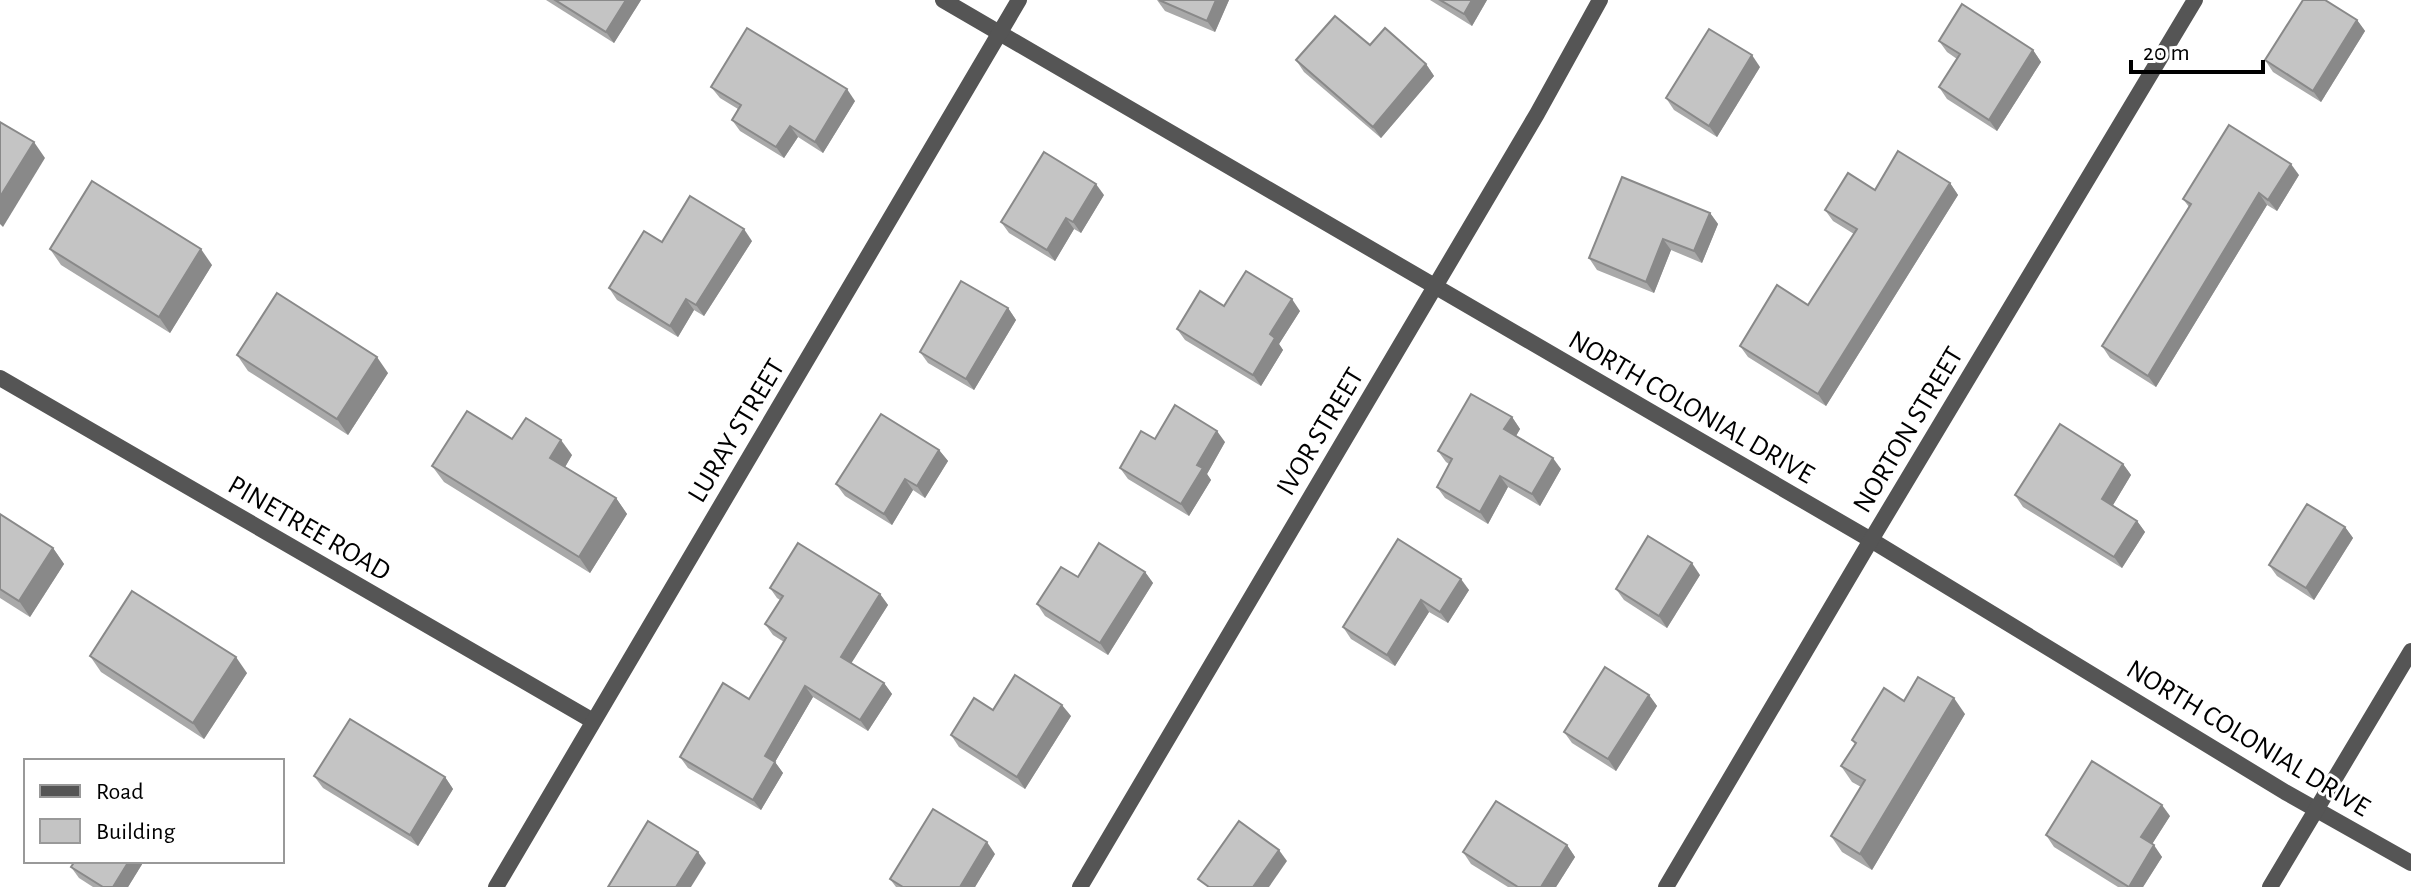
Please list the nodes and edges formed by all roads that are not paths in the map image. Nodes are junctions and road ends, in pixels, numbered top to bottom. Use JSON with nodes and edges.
{"nodes":[{"id":1,"x":943,"y":0,"type":"edge"},
{"id":2,"x":1019,"y":0,"type":"edge"},
{"id":3,"x":1600,"y":0,"type":"edge"},
{"id":4,"x":2195,"y":0,"type":"edge"},
{"id":5,"x":1000,"y":32,"type":"junction"},
{"id":6,"x":1435,"y":286,"type":"junction"},
{"id":7,"x":0,"y":378,"type":"edge"},
{"id":8,"x":1871,"y":540,"type":"junction"},
{"id":9,"x":2411,"y":651,"type":"edge"},
{"id":10,"x":593,"y":721,"type":"junction"},
{"id":11,"x":2317,"y":809,"type":"junction"},
{"id":12,"x":2411,"y":863,"type":"edge"},
{"id":13,"x":496,"y":887,"type":"edge"},
{"id":14,"x":1080,"y":887,"type":"edge"},
{"id":15,"x":1666,"y":887,"type":"edge"},
{"id":16,"x":2270,"y":887,"type":"edge"}],
"edges":[{"from":1,"to":5,"type":"street","name":"NORTH COLONIAL DRIVE"},
{"from":2,"to":5,"type":"street","name":"LURAY STREET"},
{"from":3,"to":6,"type":"street","name":"IVOR STREET"},
{"from":4,"to":8,"type":"street","name":"NORTON STREET"},
{"from":5,"to":6,"type":"street","name":"NORTH COLONIAL DRIVE"},
{"from":5,"to":10,"type":"street","name":"LURAY STREET"},
{"from":6,"to":8,"type":"street","name":"NORTH COLONIAL DRIVE"},
{"from":6,"to":14,"type":"street","name":"IVOR STREET"},
{"from":7,"to":10,"type":"street","name":"PINETREE ROAD"},
{"from":8,"to":11,"type":"street","name":"NORTH COLONIAL DRIVE"},
{"from":8,"to":15,"type":"street","name":"NORTON STREET"},
{"from":9,"to":11,"type":"street"},
{"from":10,"to":13,"type":"street","name":"LURAY STREET"},
{"from":11,"to":12,"type":"street","name":"NORTH COLONIAL DRIVE"},
{"from":11,"to":16,"type":"street"}]}
